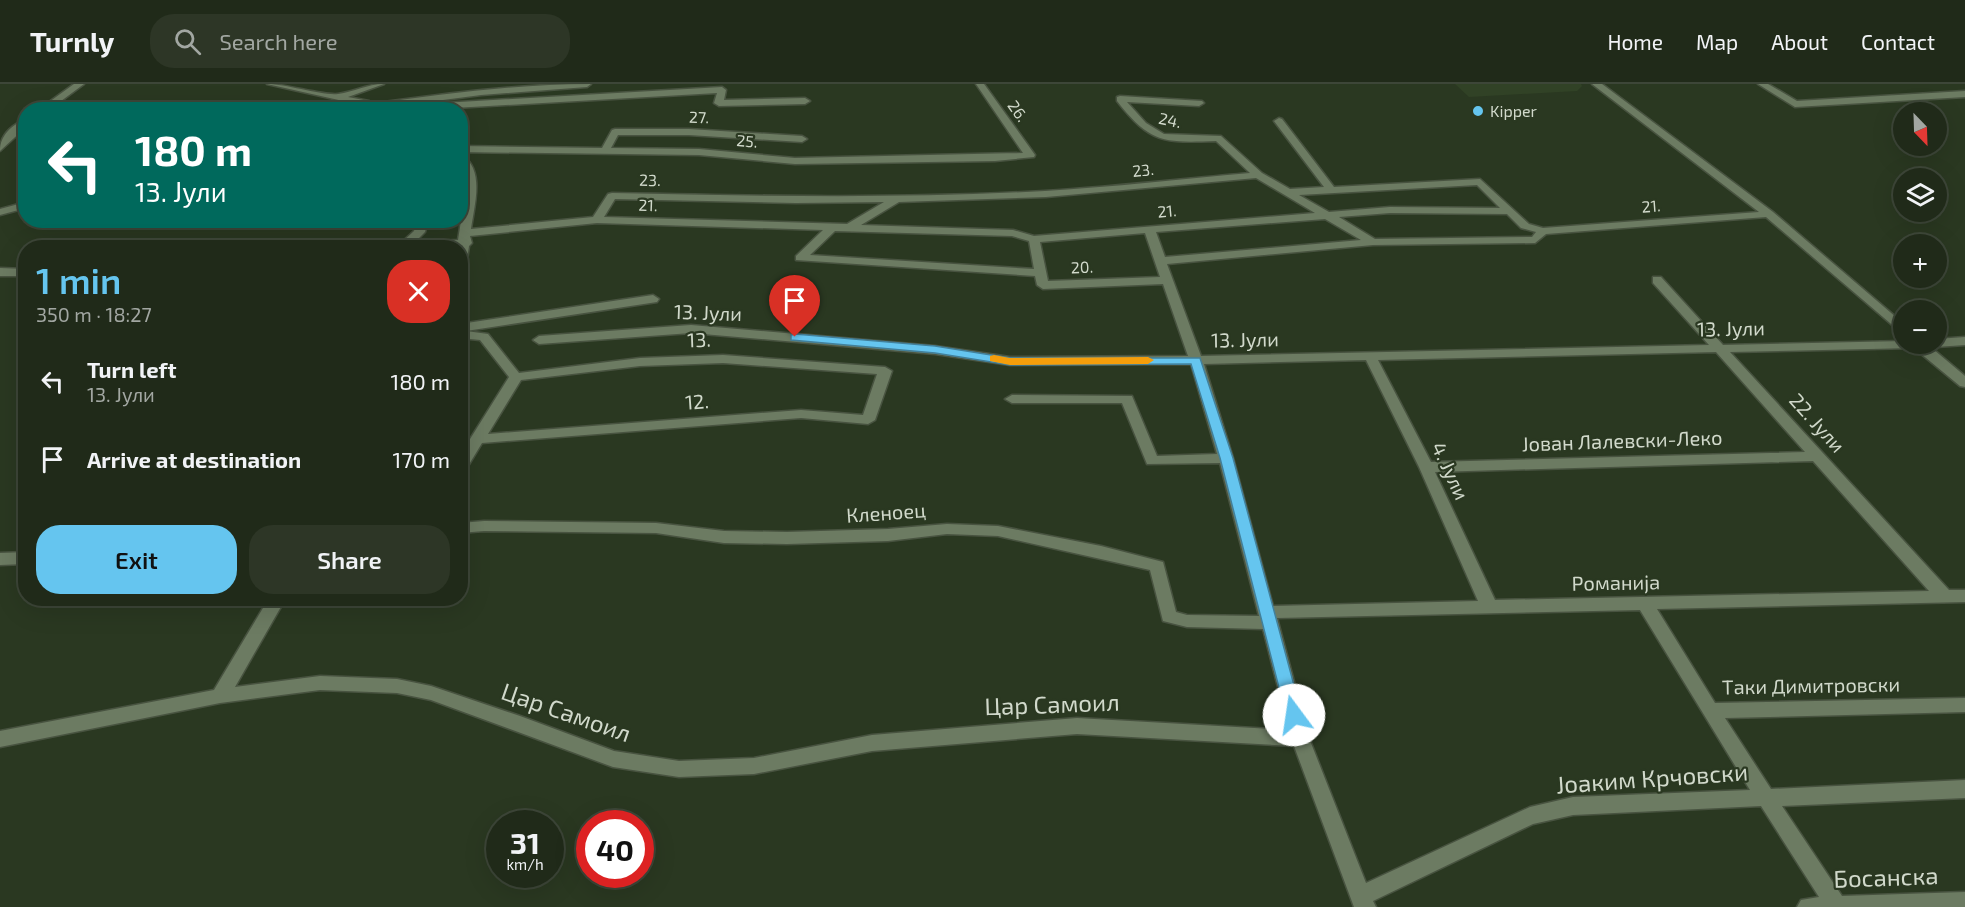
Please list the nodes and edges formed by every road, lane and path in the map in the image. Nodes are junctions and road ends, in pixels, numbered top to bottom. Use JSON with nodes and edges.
{"nodes":[{"id":1,"x":80,"y":84,"type":"edge"},
{"id":2,"x":271,"y":84,"type":"edge"},
{"id":3,"x":380,"y":84,"type":"edge"},
{"id":4,"x":587,"y":84,"type":"edge"},
{"id":5,"x":980,"y":84,"type":"edge"},
{"id":6,"x":1596,"y":84,"type":"edge"},
{"id":7,"x":1762,"y":84,"type":"edge"},
{"id":8,"x":482,"y":88,"type":"edge"},
{"id":9,"x":1965,"y":94,"type":"edge"},
{"id":10,"x":337,"y":96,"type":"junction"},
{"id":11,"x":805,"y":101,"type":"dead end"},
{"id":12,"x":54,"y":102,"type":"edge"},
{"id":13,"x":360,"y":102,"type":"edge"},
{"id":14,"x":391,"y":102,"type":"edge"},
{"id":15,"x":1199,"y":103,"type":"dead end"},
{"id":16,"x":468,"y":105,"type":"edge"},
{"id":17,"x":1279,"y":121,"type":"dead end"},
{"id":18,"x":18,"y":128,"type":"edge"},
{"id":19,"x":13,"y":131,"type":"junction"},
{"id":20,"x":18,"y":131,"type":"edge"},
{"id":21,"x":802,"y":139,"type":"dead end"},
{"id":22,"x":0,"y":148,"type":"edge"},
{"id":23,"x":468,"y":149,"type":"edge"},
{"id":24,"x":606,"y":149,"type":"junction"},
{"id":25,"x":1030,"y":155,"type":"joint"},
{"id":26,"x":468,"y":169,"type":"edge"},
{"id":27,"x":1258,"y":175,"type":"junction"},
{"id":28,"x":1330,"y":189,"type":"junction"},
{"id":29,"x":1290,"y":192,"type":"junction"},
{"id":30,"x":897,"y":199,"type":"junction"},
{"id":31,"x":18,"y":207,"type":"edge"},
{"id":32,"x":1506,"y":211,"type":"junction"},
{"id":33,"x":0,"y":212,"type":"edge"},
{"id":34,"x":18,"y":213,"type":"edge"},
{"id":35,"x":468,"y":214,"type":"edge"},
{"id":36,"x":1769,"y":214,"type":"junction"},
{"id":37,"x":1325,"y":215,"type":"junction"},
{"id":38,"x":0,"y":217,"type":"edge"},
{"id":39,"x":597,"y":220,"type":"junction"},
{"id":40,"x":420,"y":228,"type":"edge"},
{"id":41,"x":466,"y":228,"type":"edge"},
{"id":42,"x":831,"y":229,"type":"junction"},
{"id":43,"x":847,"y":229,"type":"junction"},
{"id":44,"x":1149,"y":229,"type":"junction"},
{"id":45,"x":1543,"y":231,"type":"junction"},
{"id":46,"x":465,"y":238,"type":"junction"},
{"id":47,"x":1034,"y":239,"type":"junction"},
{"id":48,"x":410,"y":240,"type":"edge"},
{"id":49,"x":445,"y":240,"type":"edge"},
{"id":50,"x":1373,"y":242,"type":"junction"},
{"id":51,"x":1162,"y":261,"type":"junction"},
{"id":52,"x":0,"y":272,"type":"edge"},
{"id":53,"x":18,"y":273,"type":"edge"},
{"id":54,"x":1042,"y":273,"type":"junction"},
{"id":55,"x":1168,"y":280,"type":"junction"},
{"id":56,"x":1657,"y":280,"type":"dead end"},
{"id":57,"x":653,"y":299,"type":"dead end"},
{"id":58,"x":1893,"y":322,"type":"edge"},
{"id":59,"x":468,"y":327,"type":"edge"},
{"id":60,"x":468,"y":335,"type":"edge"},
{"id":61,"x":539,"y":340,"type":"dead end"},
{"id":62,"x":1965,"y":341,"type":"edge"},
{"id":63,"x":1947,"y":342,"type":"edge"},
{"id":64,"x":1893,"y":345,"type":"edge"},
{"id":65,"x":1722,"y":349,"type":"junction"},
{"id":66,"x":1931,"y":354,"type":"edge"},
{"id":67,"x":1370,"y":356,"type":"junction"},
{"id":68,"x":1196,"y":360,"type":"junction"},
{"id":69,"x":885,"y":371,"type":"joint"},
{"id":70,"x":516,"y":377,"type":"junction"},
{"id":71,"x":1965,"y":383,"type":"edge"},
{"id":72,"x":1012,"y":399,"type":"dead end"},
{"id":73,"x":476,"y":439,"type":"junction"},
{"id":74,"x":468,"y":454,"type":"edge"},
{"id":75,"x":1819,"y":456,"type":"junction"},
{"id":76,"x":1226,"y":458,"type":"junction"},
{"id":77,"x":1426,"y":467,"type":"junction"},
{"id":78,"x":468,"y":527,"type":"edge"},
{"id":79,"x":18,"y":558,"type":"edge"},
{"id":80,"x":0,"y":559,"type":"edge"},
{"id":81,"x":1944,"y":596,"type":"junction"},
{"id":82,"x":1965,"y":596,"type":"edge"},
{"id":83,"x":1645,"y":604,"type":"junction"},
{"id":84,"x":273,"y":606,"type":"edge"},
{"id":85,"x":1489,"y":606,"type":"junction"},
{"id":86,"x":1269,"y":617,"type":"junction"},
{"id":87,"x":220,"y":696,"type":"junction"},
{"id":88,"x":1965,"y":705,"type":"edge"},
{"id":89,"x":1710,"y":711,"type":"junction"},
{"id":90,"x":1300,"y":738,"type":"junction"},
{"id":91,"x":0,"y":740,"type":"edge"},
{"id":92,"x":1965,"y":789,"type":"edge"},
{"id":93,"x":1768,"y":797,"type":"junction"},
{"id":94,"x":1363,"y":901,"type":"edge"},
{"id":95,"x":1965,"y":902,"type":"edge"},
{"id":96,"x":1836,"y":905,"type":"junction"},
{"id":97,"x":1808,"y":907,"type":"edge"}],
"edges":[{"from":1,"to":12,"type":"street"},
{"from":2,"to":10,"type":"street"},
{"from":3,"to":10,"type":"street"},
{"from":4,"to":8,"type":"street"},
{"from":5,"to":25,"type":"street","name":"26."},
{"from":6,"to":36,"type":"street"},
{"from":7,"to":9,"type":"street"},
{"from":8,"to":14,"type":"street"},
{"from":10,"to":13,"type":"street"},
{"from":11,"to":16,"type":"street"},
{"from":15,"to":27,"type":"street","name":"24."},
{"from":17,"to":28,"type":"street"},
{"from":18,"to":19,"type":"street"},
{"from":19,"to":20,"type":"street"},
{"from":19,"to":22,"type":"street"},
{"from":21,"to":24,"type":"street","name":"27."},
{"from":23,"to":24,"type":"street","name":"25."},
{"from":24,"to":25,"type":"street","name":"25."},
{"from":26,"to":35,"type":"street"},
{"from":27,"to":29,"type":"street"},
{"from":27,"to":30,"type":"street","name":"23."},
{"from":28,"to":29,"type":"street","name":"21."},
{"from":28,"to":32,"type":"street","name":"21."},
{"from":29,"to":37,"type":"street"},
{"from":30,"to":39,"type":"street","name":"23."},
{"from":30,"to":43,"type":"street","name":"23."},
{"from":31,"to":33,"type":"street"},
{"from":32,"to":37,"type":"street","name":"21."},
{"from":32,"to":45,"type":"street","name":"21."},
{"from":34,"to":38,"type":"street"},
{"from":36,"to":45,"type":"street","name":"21."},
{"from":36,"to":58,"type":"street"},
{"from":37,"to":44,"type":"street","name":"21."},
{"from":37,"to":50,"type":"street"},
{"from":39,"to":42,"type":"street","name":"21."},
{"from":39,"to":46,"type":"street","name":"21."},
{"from":40,"to":48,"type":"street"},
{"from":41,"to":46,"type":"street"},
{"from":42,"to":43,"type":"street","name":"21."},
{"from":42,"to":54,"type":"street"},
{"from":43,"to":47,"type":"street","name":"21."},
{"from":44,"to":47,"type":"street","name":"21."},
{"from":44,"to":51,"type":"street"},
{"from":45,"to":50,"type":"street"},
{"from":46,"to":49,"type":"street","name":"21."},
{"from":47,"to":54,"type":"street","name":"20."},
{"from":50,"to":51,"type":"street"},
{"from":51,"to":55,"type":"street"},
{"from":52,"to":53,"type":"street"},
{"from":54,"to":55,"type":"street","name":"20."},
{"from":55,"to":68,"type":"street"},
{"from":56,"to":65,"type":"street","name":"22. Јули"},
{"from":57,"to":59,"type":"street"},
{"from":60,"to":70,"type":"street"},
{"from":61,"to":68,"type":"street","name":"13. Јули"},
{"from":62,"to":63,"type":"street"},
{"from":64,"to":65,"type":"street","name":"13. Јули"},
{"from":65,"to":67,"type":"street","name":"13. Јули"},
{"from":65,"to":75,"type":"street","name":"22. Јули"},
{"from":66,"to":71,"type":"street"},
{"from":67,"to":68,"type":"street","name":"13. Јули"},
{"from":67,"to":77,"type":"street","name":"4. Јули"},
{"from":68,"to":76,"type":"street"},
{"from":69,"to":70,"type":"street","name":"13."},
{"from":69,"to":73,"type":"street","name":"12."},
{"from":70,"to":73,"type":"street"},
{"from":72,"to":76,"type":"street"},
{"from":73,"to":74,"type":"street"},
{"from":75,"to":77,"type":"street","name":"Јован Лалевски-Леко"},
{"from":75,"to":81,"type":"street","name":"22. Јули"},
{"from":76,"to":86,"type":"street"},
{"from":77,"to":85,"type":"street","name":"4. Јули"},
{"from":78,"to":86,"type":"street","name":"Кленоец"},
{"from":79,"to":80,"type":"street"},
{"from":81,"to":82,"type":"street","name":"Романија"},
{"from":81,"to":83,"type":"street","name":"Романија"},
{"from":83,"to":85,"type":"street","name":"Романија"},
{"from":83,"to":89,"type":"street","name":"Таки Димитровски"},
{"from":84,"to":87,"type":"street"},
{"from":85,"to":86,"type":"street","name":"Романија"},
{"from":86,"to":90,"type":"street"},
{"from":87,"to":90,"type":"street","name":"Цар Самоил"},
{"from":87,"to":91,"type":"street","name":"Цар Самоил"},
{"from":88,"to":89,"type":"street","name":"Таки Димитровски"},
{"from":89,"to":93,"type":"street"},
{"from":90,"to":94,"type":"street"},
{"from":92,"to":93,"type":"street","name":"Јоаким Крчовски"},
{"from":93,"to":94,"type":"street","name":"Јоаким Крчовски"},
{"from":93,"to":96,"type":"street"},
{"from":95,"to":96,"type":"street","name":"Босанска"},
{"from":96,"to":97,"type":"street","name":"Босанска"}]}
